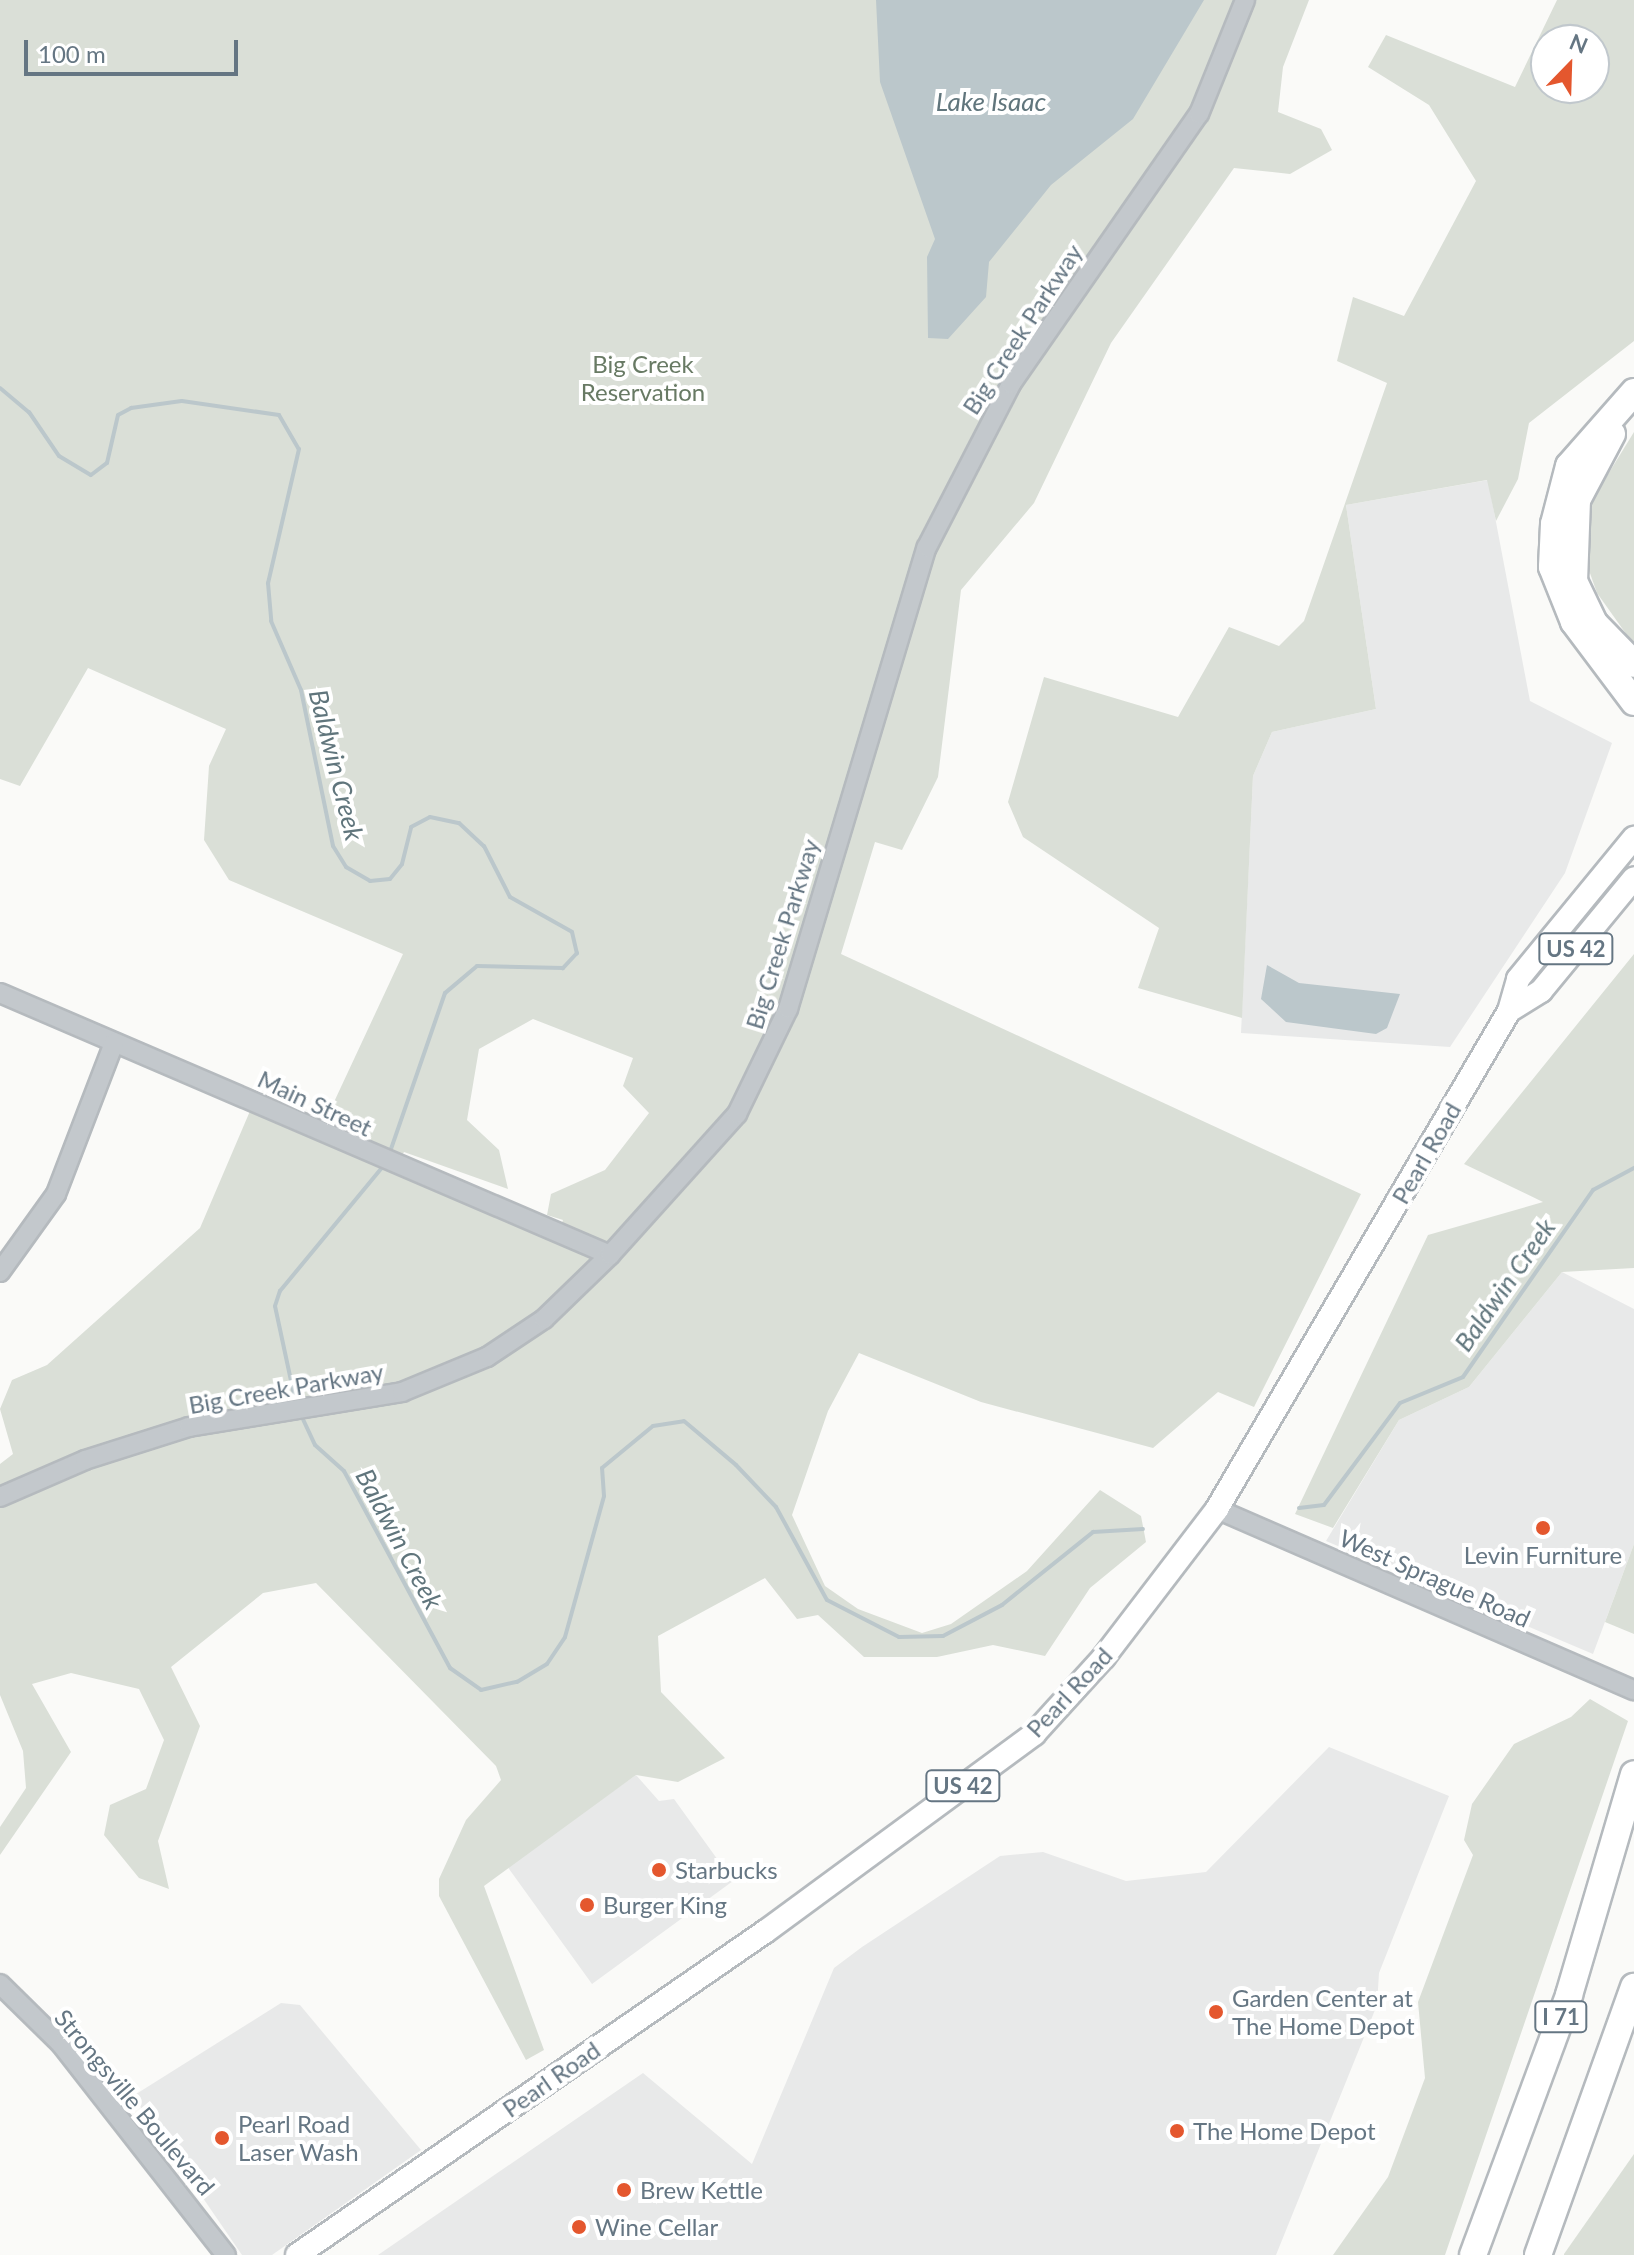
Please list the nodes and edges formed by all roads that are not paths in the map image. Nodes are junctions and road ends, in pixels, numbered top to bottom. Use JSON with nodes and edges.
{"nodes":[{"id":1,"x":1245,"y":0,"type":"edge"},
{"id":2,"x":1634,"y":392,"type":"edge"},
{"id":3,"x":1634,"y":416,"type":"edge"},
{"id":4,"x":1634,"y":664,"type":"edge"},
{"id":5,"x":1634,"y":702,"type":"edge"},
{"id":6,"x":1634,"y":838,"type":"edge"},
{"id":7,"x":1634,"y":878,"type":"edge"},
{"id":8,"x":0,"y":993,"type":"edge"},
{"id":9,"x":1509,"y":1011,"type":"junction"},
{"id":10,"x":114,"y":1043,"type":"junction"},
{"id":11,"x":610,"y":1255,"type":"junction"},
{"id":12,"x":0,"y":1272,"type":"edge"},
{"id":13,"x":0,"y":1497,"type":"edge"},
{"id":14,"x":1217,"y":1509,"type":"junction"},
{"id":15,"x":1634,"y":1690,"type":"edge"},
{"id":16,"x":1634,"y":1774,"type":"edge"},
{"id":17,"x":0,"y":1984,"type":"edge"},
{"id":18,"x":1634,"y":1987,"type":"edge"},
{"id":19,"x":226,"y":2255,"type":"edge"},
{"id":20,"x":297,"y":2255,"type":"edge"},
{"id":21,"x":1473,"y":2255,"type":"edge"},
{"id":22,"x":1538,"y":2255,"type":"edge"}],
"edges":[{"from":1,"to":11,"type":"street","name":"Big Creek Parkway"},
{"from":2,"to":5,"type":"highway"},
{"from":3,"to":4,"type":"highway"},
{"from":6,"to":9,"type":"main road","name":"Pearl Road","number":"US 42"},
{"from":7,"to":9,"type":"main road","name":"Pearl Road","number":"US 42"},
{"from":8,"to":10,"type":"street","name":"Main Street"},
{"from":9,"to":14,"type":"main road","name":"Pearl Road","number":"US 42"},
{"from":10,"to":11,"type":"street","name":"Main Street"},
{"from":10,"to":12,"type":"street"},
{"from":11,"to":13,"type":"street","name":"Big Creek Parkway"},
{"from":14,"to":15,"type":"street","name":"West Sprague Road"},
{"from":14,"to":20,"type":"main road","name":"Pearl Road","number":"US 42"},
{"from":16,"to":21,"type":"highway","number":"I 71"},
{"from":17,"to":19,"type":"street","name":"Strongsville Boulevard"},
{"from":18,"to":22,"type":"highway","number":"I 71"}]}
